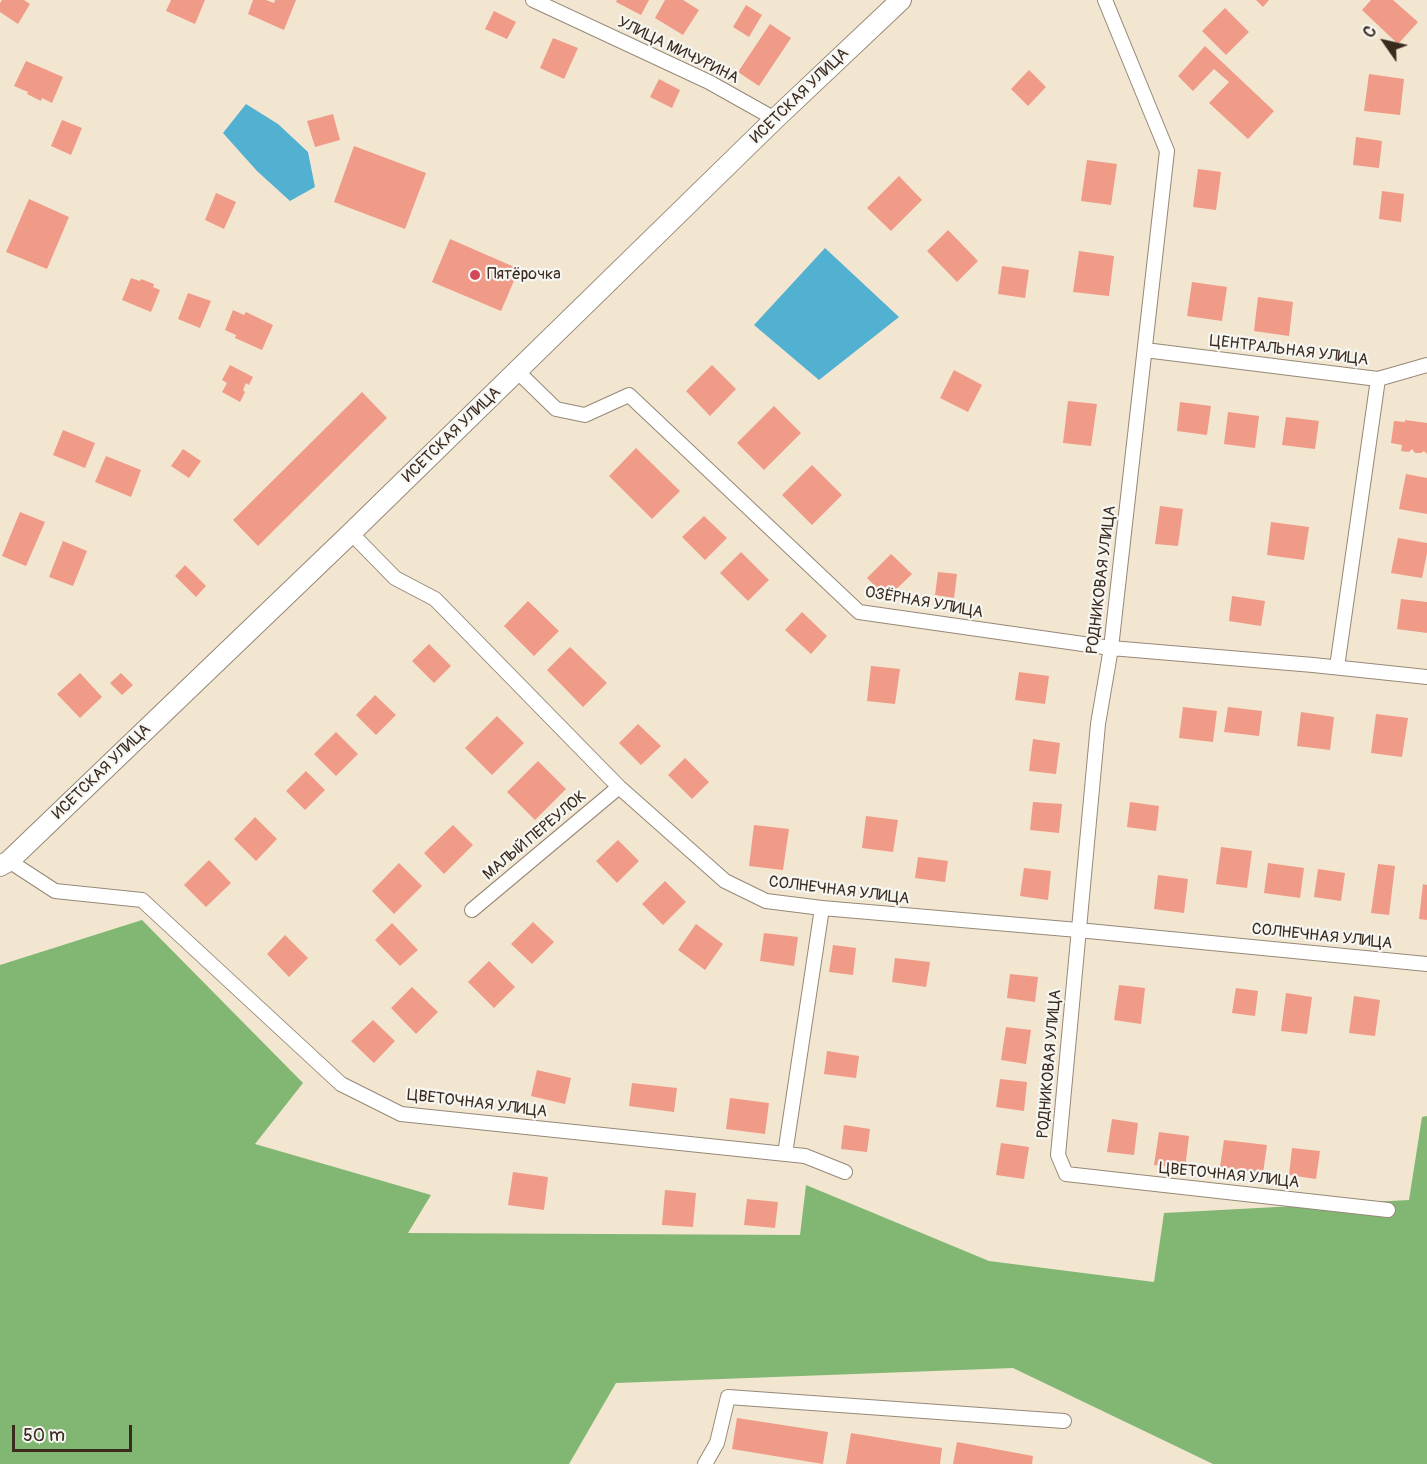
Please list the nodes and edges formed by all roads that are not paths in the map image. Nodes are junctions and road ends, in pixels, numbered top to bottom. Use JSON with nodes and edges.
{"nodes":[{"id":1,"x":533,"y":0,"type":"edge"},
{"id":2,"x":901,"y":0,"type":"edge"},
{"id":3,"x":1105,"y":0,"type":"edge"},
{"id":4,"x":775,"y":119,"type":"junction"},
{"id":5,"x":1145,"y":350,"type":"junction"},
{"id":6,"x":1427,"y":364,"type":"edge"},
{"id":7,"x":518,"y":372,"type":"junction"},
{"id":8,"x":1378,"y":379,"type":"junction"},
{"id":9,"x":351,"y":533,"type":"junction"},
{"id":10,"x":1111,"y":648,"type":"junction"},
{"id":11,"x":1337,"y":667,"type":"junction"},
{"id":12,"x":1427,"y":677,"type":"edge"},
{"id":13,"x":619,"y":787,"type":"junction"},
{"id":14,"x":5,"y":863,"type":"edge"},
{"id":15,"x":822,"y":908,"type":"junction"},
{"id":16,"x":472,"y":910,"type":"dead end"},
{"id":17,"x":1078,"y":930,"type":"junction"},
{"id":18,"x":1427,"y":964,"type":"edge"},
{"id":19,"x":785,"y":1154,"type":"junction"},
{"id":20,"x":845,"y":1172,"type":"dead end"},
{"id":21,"x":1066,"y":1174,"type":"joint"},
{"id":22,"x":1388,"y":1210,"type":"dead end"},
{"id":23,"x":1064,"y":1421,"type":"dead end"},
{"id":24,"x":705,"y":1464,"type":"edge"}],
"edges":[{"from":1,"to":4,"type":"street","name":"УЛИЦА МИЧУРИНА"},
{"from":2,"to":4,"type":"main road","name":"ИСЕТСКАЯ УЛИЦА"},
{"from":3,"to":5,"type":"street","name":"РОДНИКОВАЯ УЛИЦА"},
{"from":4,"to":7,"type":"main road","name":"ИСЕТСКАЯ УЛИЦА"},
{"from":5,"to":8,"type":"street","name":"ЦЕНТРАЛЬНАЯ УЛИЦА"},
{"from":5,"to":10,"type":"street","name":"РОДНИКОВАЯ УЛИЦА"},
{"from":6,"to":8,"type":"street","name":"ЦЕНТРАЛЬНАЯ УЛИЦА"},
{"from":7,"to":9,"type":"main road","name":"ИСЕТСКАЯ УЛИЦА"},
{"from":7,"to":10,"type":"street","name":"ОЗЁРНАЯ УЛИЦА"},
{"from":8,"to":11,"type":"street"},
{"from":9,"to":13,"type":"street","name":"СОЛНЕЧНАЯ УЛИЦА"},
{"from":9,"to":14,"type":"main road","name":"ИСЕТСКАЯ УЛИЦА"},
{"from":10,"to":11,"type":"street","name":"ОЗЁРНАЯ УЛИЦА"},
{"from":10,"to":17,"type":"street","name":"РОДНИКОВАЯ УЛИЦА"},
{"from":11,"to":12,"type":"street","name":"ОЗЁРНАЯ УЛИЦА"},
{"from":13,"to":15,"type":"street","name":"СОЛНЕЧНАЯ УЛИЦА"},
{"from":13,"to":16,"type":"street","name":"МАЛЫЙ ПЕРЕУЛОК"},
{"from":14,"to":19,"type":"street","name":"ЦВЕТОЧНАЯ УЛИЦА"},
{"from":15,"to":17,"type":"street","name":"СОЛНЕЧНАЯ УЛИЦА"},
{"from":15,"to":19,"type":"street"},
{"from":17,"to":18,"type":"street","name":"СОЛНЕЧНАЯ УЛИЦА"},
{"from":17,"to":21,"type":"street","name":"РОДНИКОВАЯ УЛИЦА"},
{"from":19,"to":20,"type":"street","name":"ЦВЕТОЧНАЯ УЛИЦА"},
{"from":21,"to":22,"type":"street","name":"ЦВЕТОЧНАЯ УЛИЦА"},
{"from":23,"to":24,"type":"street"}]}
